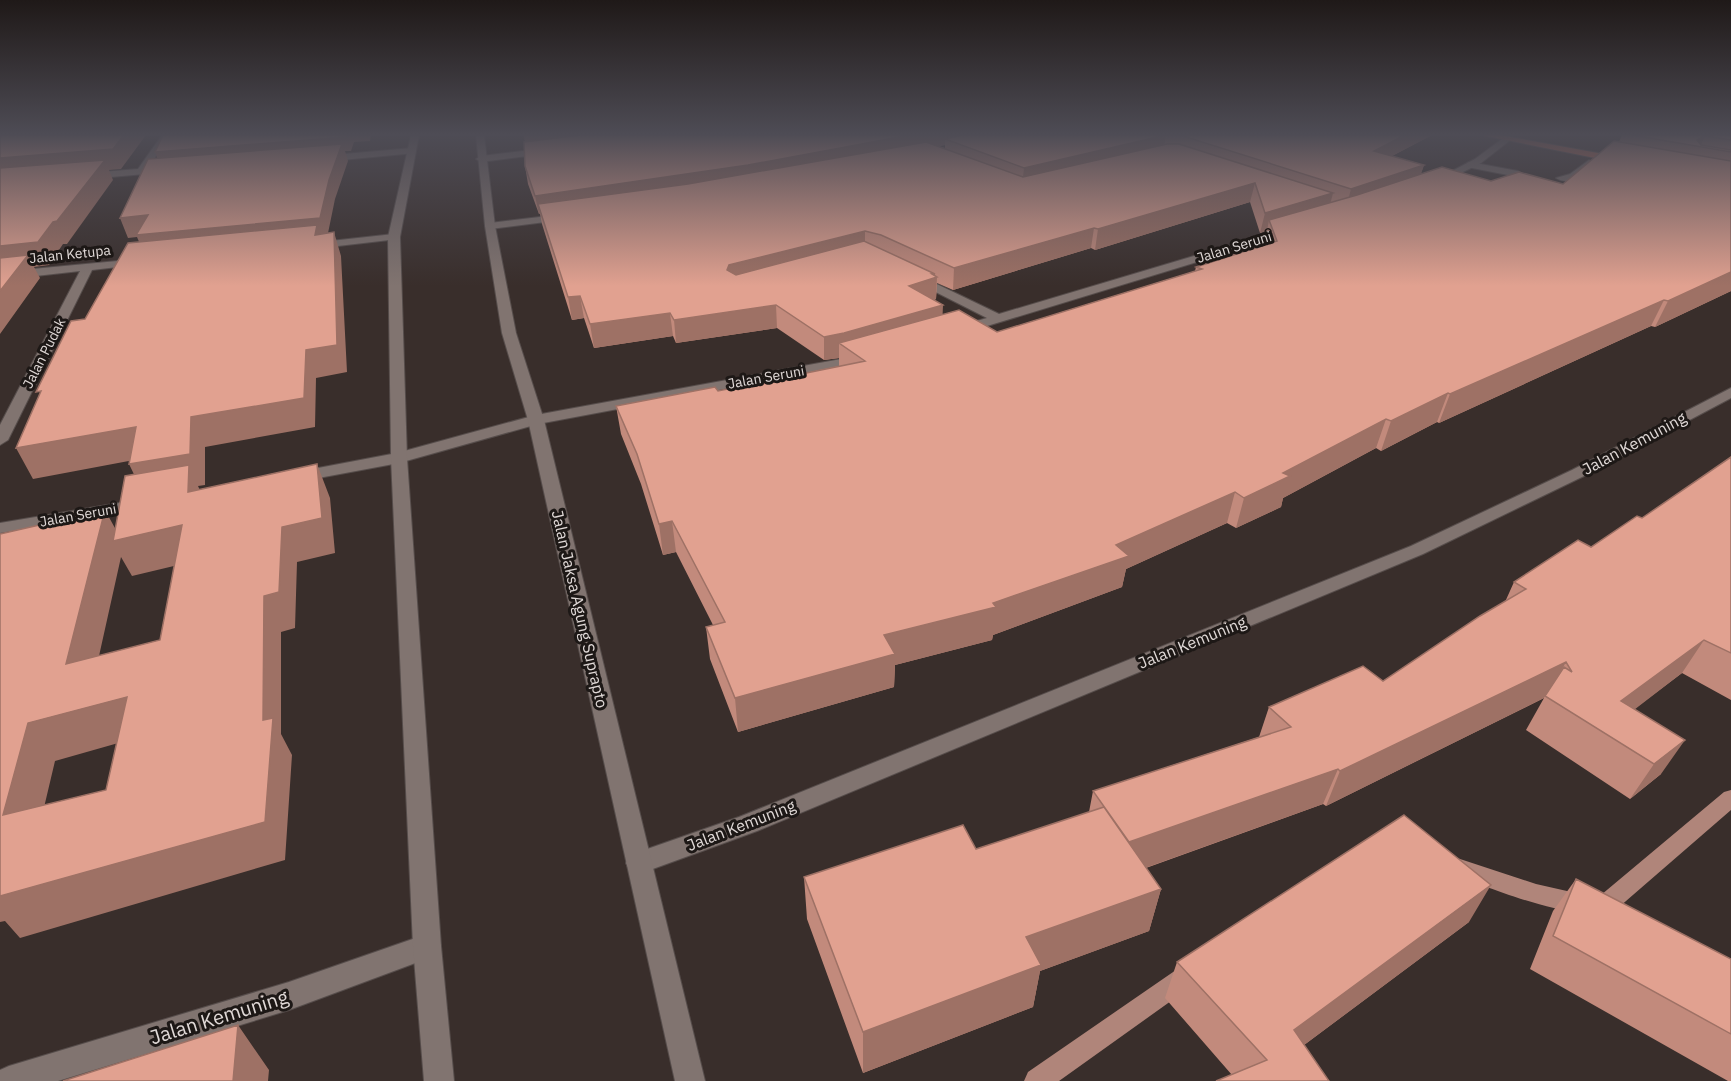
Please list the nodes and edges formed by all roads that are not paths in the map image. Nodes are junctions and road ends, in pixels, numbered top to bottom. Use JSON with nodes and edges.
{"nodes":[{"id":1,"x":404,"y":185,"type":"edge"},
{"id":2,"x":485,"y":185,"type":"edge"},
{"id":3,"x":1424,"y":185,"type":"edge"},
{"id":4,"x":1418,"y":188,"type":"edge"},
{"id":5,"x":574,"y":215,"type":"edge"},
{"id":6,"x":490,"y":226,"type":"junction"},
{"id":7,"x":1304,"y":226,"type":"edge"},
{"id":8,"x":394,"y":237,"type":"junction"},
{"id":9,"x":302,"y":247,"type":"edge"},
{"id":10,"x":147,"y":262,"type":"edge"},
{"id":11,"x":88,"y":267,"type":"junction"},
{"id":12,"x":907,"y":275,"type":"edge"},
{"id":13,"x":0,"y":276,"type":"edge"},
{"id":14,"x":999,"y":319,"type":"junction"},
{"id":15,"x":945,"y":335,"type":"edge"},
{"id":16,"x":880,"y":354,"type":"edge"},
{"id":17,"x":1731,"y":392,"type":"edge"},
{"id":18,"x":536,"y":420,"type":"junction"},
{"id":19,"x":0,"y":440,"type":"edge"},
{"id":20,"x":399,"y":458,"type":"junction"},
{"id":21,"x":283,"y":479,"type":"edge"},
{"id":22,"x":153,"y":502,"type":"edge"},
{"id":23,"x":0,"y":528,"type":"edge"},
{"id":24,"x":639,"y":862,"type":"junction"},
{"id":25,"x":427,"y":946,"type":"junction"},
{"id":26,"x":9,"y":1081,"type":"edge"},
{"id":27,"x":439,"y":1081,"type":"edge"},
{"id":28,"x":690,"y":1081,"type":"edge"}],
"edges":[{"from":1,"to":8,"type":"street"},
{"from":2,"to":6,"type":"street","name":"Jalan Jaksa Agung Suprapto"},
{"from":3,"to":4,"type":"street"},
{"from":5,"to":6,"type":"street"},
{"from":6,"to":18,"type":"street","name":"Jalan Jaksa Agung Suprapto"},
{"from":7,"to":14,"type":"street","name":"Jalan Seruni"},
{"from":8,"to":9,"type":"street"},
{"from":8,"to":20,"type":"street"},
{"from":10,"to":11,"type":"street","name":"Jalan Ketupa"},
{"from":11,"to":13,"type":"street","name":"Jalan Ketupa"},
{"from":11,"to":19,"type":"street","name":"Jalan Pudak"},
{"from":12,"to":14,"type":"street"},
{"from":14,"to":15,"type":"street","name":"Jalan Seruni"},
{"from":16,"to":18,"type":"street","name":"Jalan Seruni"},
{"from":17,"to":24,"type":"street","name":"Jalan Kemuning"},
{"from":18,"to":20,"type":"street","name":"Jalan Seruni"},
{"from":18,"to":24,"type":"street","name":"Jalan Jaksa Agung Suprapto"},
{"from":20,"to":21,"type":"street","name":"Jalan Seruni"},
{"from":20,"to":25,"type":"street"},
{"from":22,"to":23,"type":"street","name":"Jalan Seruni"},
{"from":24,"to":28,"type":"street","name":"Jalan Jaksa Agung Suprapto"},
{"from":25,"to":26,"type":"street","name":"Jalan Kemuning"},
{"from":25,"to":27,"type":"street"}]}
